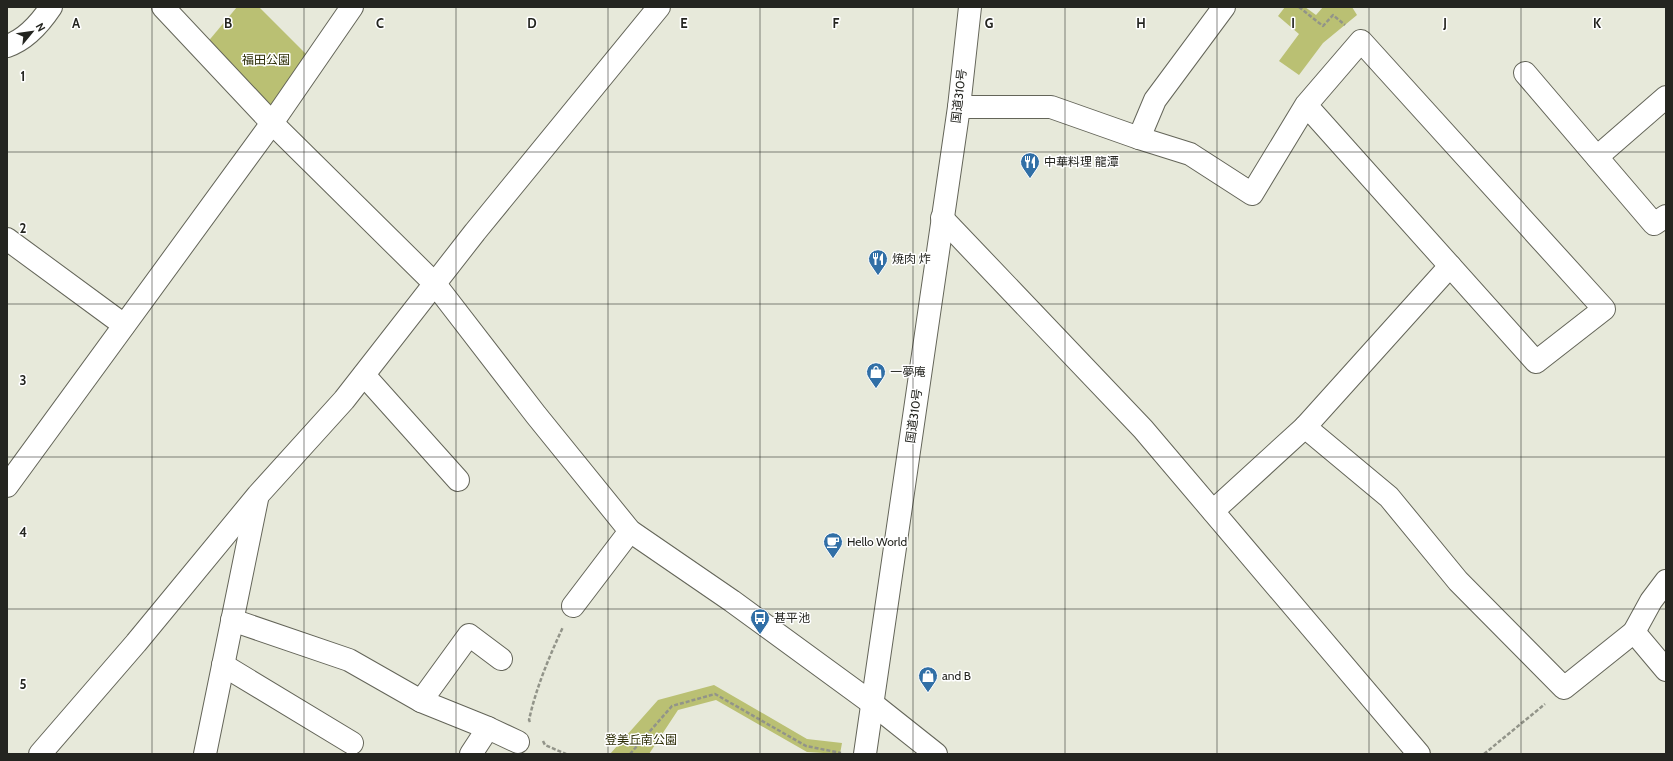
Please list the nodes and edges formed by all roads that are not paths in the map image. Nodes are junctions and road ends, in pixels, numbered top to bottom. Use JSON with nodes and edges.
{"nodes":[{"id":1,"x":51,"y":7,"type":"edge"},
{"id":2,"x":163,"y":7,"type":"edge"},
{"id":3,"x":352,"y":7,"type":"edge"},
{"id":4,"x":658,"y":7,"type":"edge"},
{"id":5,"x":970,"y":7,"type":"edge"},
{"id":6,"x":1224,"y":7,"type":"edge"},
{"id":7,"x":7,"y":46,"type":"edge"},
{"id":8,"x":1524,"y":73,"type":"dead end"},
{"id":9,"x":1666,"y":97,"type":"edge"},
{"id":10,"x":1306,"y":105,"type":"junction"},
{"id":11,"x":958,"y":107,"type":"junction"},
{"id":12,"x":272,"y":123,"type":"junction"},
{"id":13,"x":1139,"y":138,"type":"junction"},
{"id":14,"x":1597,"y":157,"type":"junction"},
{"id":15,"x":1666,"y":216,"type":"edge"},
{"id":16,"x":942,"y":218,"type":"junction"},
{"id":17,"x":7,"y":240,"type":"edge"},
{"id":18,"x":1450,"y":266,"type":"junction"},
{"id":19,"x":435,"y":284,"type":"junction"},
{"id":20,"x":124,"y":326,"type":"junction"},
{"id":21,"x":364,"y":375,"type":"junction"},
{"id":22,"x":1305,"y":427,"type":"junction"},
{"id":23,"x":458,"y":480,"type":"dead end"},
{"id":24,"x":7,"y":486,"type":"edge"},
{"id":25,"x":258,"y":495,"type":"junction"},
{"id":26,"x":1213,"y":511,"type":"junction"},
{"id":27,"x":630,"y":531,"type":"junction"},
{"id":28,"x":1666,"y":581,"type":"edge"},
{"id":29,"x":573,"y":606,"type":"road end"},
{"id":30,"x":232,"y":620,"type":"junction"},
{"id":31,"x":1634,"y":632,"type":"junction"},
{"id":32,"x":501,"y":659,"type":"dead end"},
{"id":33,"x":223,"y":665,"type":"junction"},
{"id":34,"x":1666,"y":670,"type":"edge"},
{"id":35,"x":421,"y":701,"type":"junction"},
{"id":36,"x":873,"y":704,"type":"junction"},
{"id":37,"x":488,"y":728,"type":"junction"},
{"id":38,"x":518,"y":742,"type":"dead end"},
{"id":39,"x":352,"y":743,"type":"dead end"},
{"id":40,"x":40,"y":754,"type":"edge"},
{"id":41,"x":205,"y":754,"type":"edge"},
{"id":42,"x":470,"y":754,"type":"edge"},
{"id":43,"x":855,"y":754,"type":"edge"},
{"id":44,"x":936,"y":754,"type":"edge"},
{"id":45,"x":1419,"y":754,"type":"edge"}],
"edges":[{"from":1,"to":7,"type":"main road"},
{"from":2,"to":12,"type":"main road"},
{"from":3,"to":12,"type":"main road"},
{"from":4,"to":19,"type":"main road"},
{"from":5,"to":11,"type":"main road","name":"国道310号"},
{"from":6,"to":13,"type":"main road"},
{"from":8,"to":14,"type":"main road"},
{"from":9,"to":14,"type":"main road"},
{"from":10,"to":13,"type":"main road"},
{"from":10,"to":18,"type":"main road"},
{"from":10,"to":18,"type":"main road"},
{"from":11,"to":13,"type":"main road"},
{"from":11,"to":16,"type":"main road","name":"国道310号"},
{"from":12,"to":19,"type":"main road"},
{"from":12,"to":20,"type":"main road"},
{"from":14,"to":15,"type":"main road"},
{"from":16,"to":26,"type":"main road"},
{"from":16,"to":36,"type":"main road","name":"国道310号"},
{"from":17,"to":20,"type":"main road"},
{"from":18,"to":22,"type":"main road"},
{"from":19,"to":21,"type":"main road"},
{"from":19,"to":27,"type":"main road"},
{"from":20,"to":24,"type":"main road"},
{"from":21,"to":23,"type":"main road"},
{"from":21,"to":25,"type":"main road"},
{"from":22,"to":26,"type":"main road"},
{"from":22,"to":31,"type":"main road"},
{"from":25,"to":30,"type":"main road"},
{"from":25,"to":40,"type":"main road"},
{"from":26,"to":45,"type":"main road"},
{"from":27,"to":29,"type":"main road"},
{"from":27,"to":36,"type":"main road"},
{"from":28,"to":31,"type":"main road"},
{"from":30,"to":33,"type":"main road"},
{"from":30,"to":35,"type":"main road"},
{"from":31,"to":34,"type":"main road"},
{"from":32,"to":35,"type":"main road"},
{"from":33,"to":39,"type":"main road"},
{"from":33,"to":41,"type":"main road"},
{"from":35,"to":37,"type":"main road"},
{"from":36,"to":43,"type":"main road","name":"国道310号"},
{"from":36,"to":44,"type":"main road"},
{"from":37,"to":38,"type":"main road"},
{"from":37,"to":42,"type":"main road"}]}
